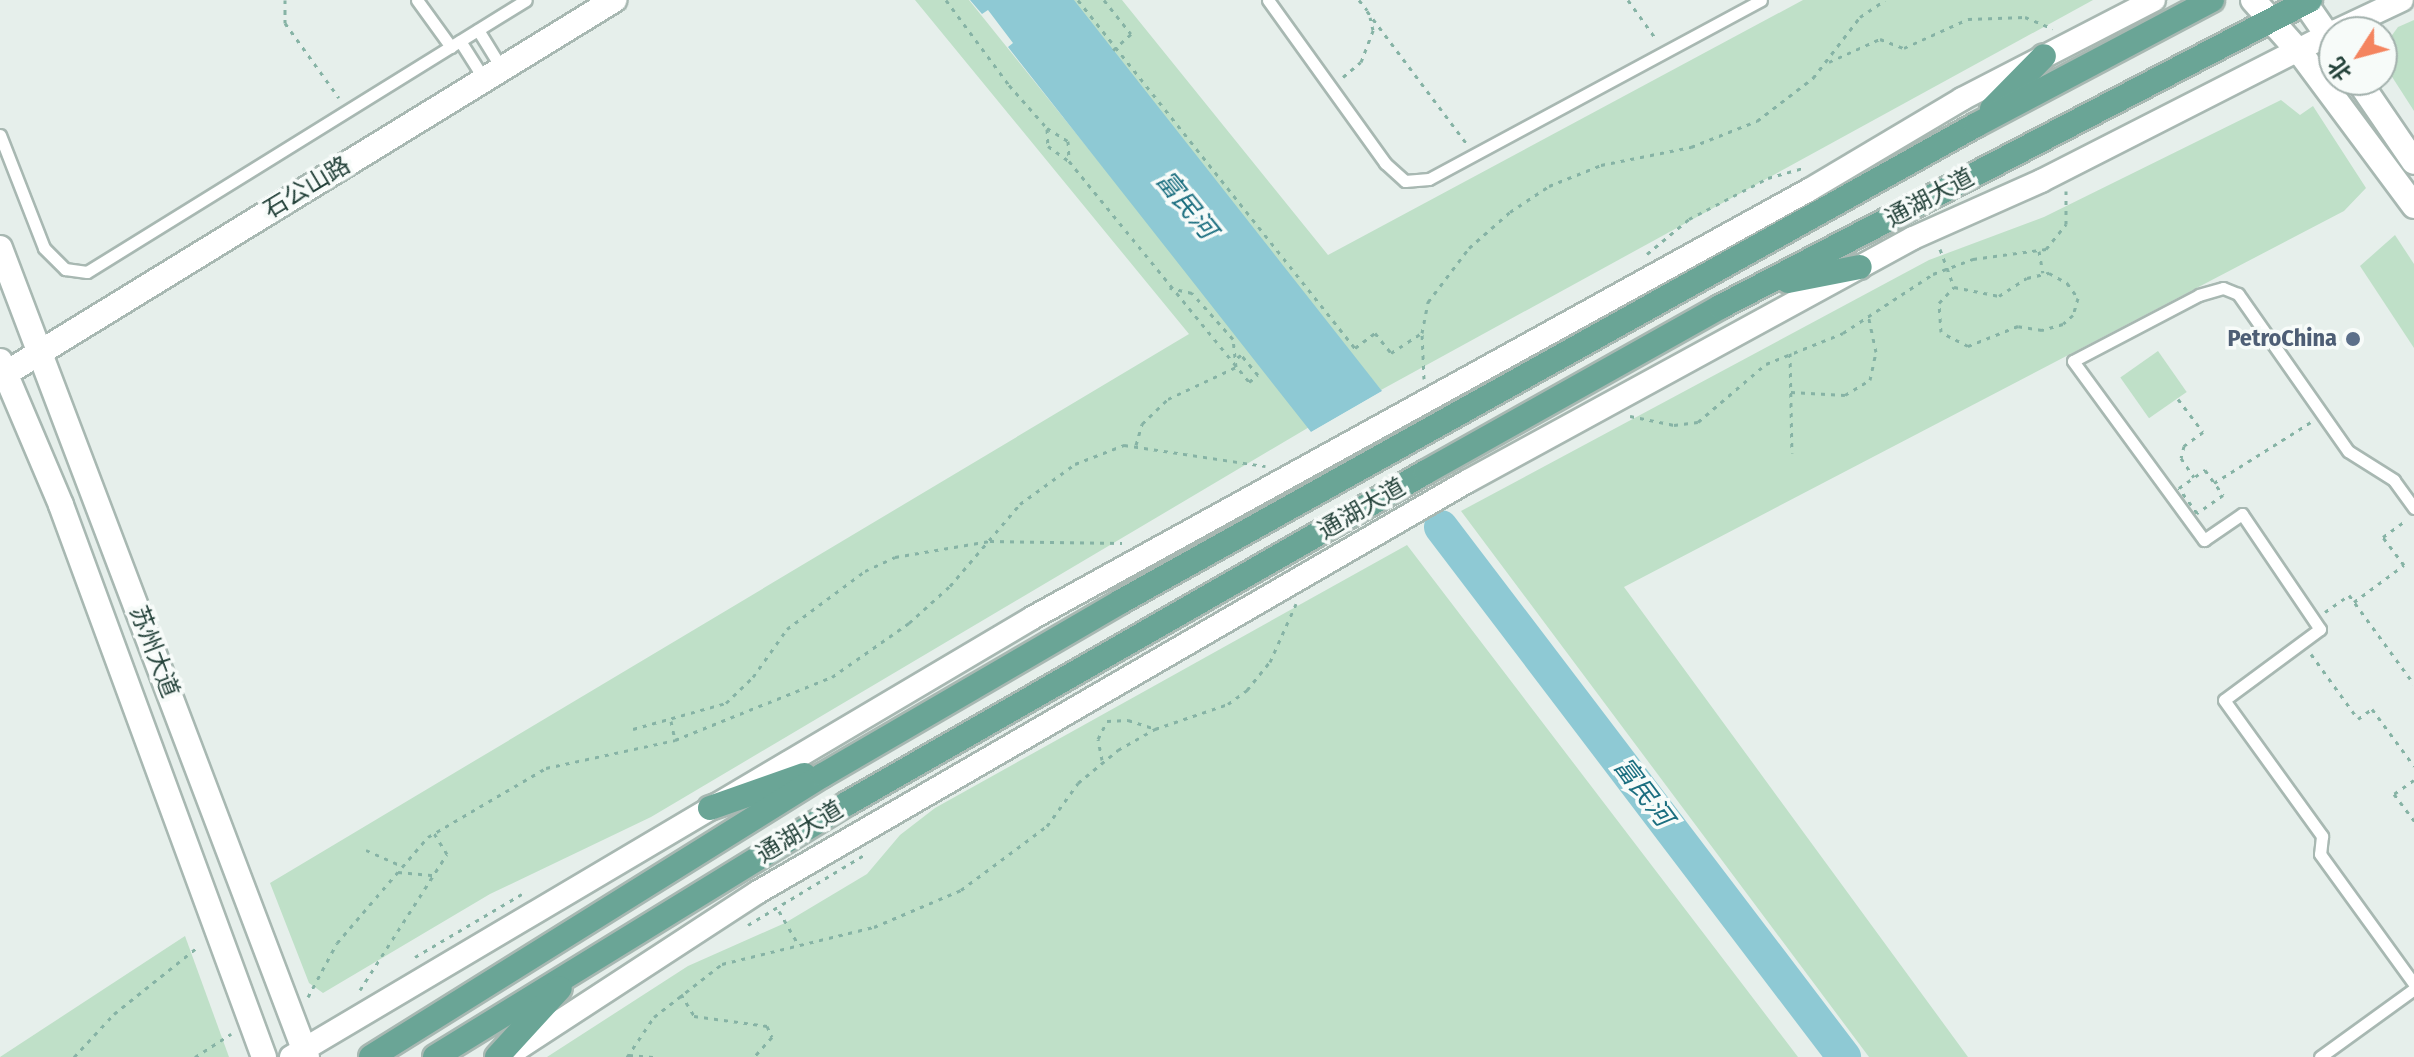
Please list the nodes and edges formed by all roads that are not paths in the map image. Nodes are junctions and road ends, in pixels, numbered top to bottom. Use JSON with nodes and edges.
{"nodes":[{"id":1,"x":417,"y":0,"type":"edge"},
{"id":2,"x":526,"y":0,"type":"edge"},
{"id":3,"x":614,"y":0,"type":"edge"},
{"id":4,"x":1268,"y":0,"type":"edge"},
{"id":5,"x":1761,"y":0,"type":"edge"},
{"id":6,"x":2154,"y":0,"type":"edge"},
{"id":7,"x":2212,"y":0,"type":"edge"},
{"id":8,"x":2253,"y":0,"type":"edge"},
{"id":9,"x":2402,"y":0,"type":"edge"},
{"id":10,"x":2306,"y":1,"type":"edge"},
{"id":11,"x":2371,"y":16,"type":"edge"},
{"id":12,"x":2318,"y":17,"type":"edge"},
{"id":13,"x":2268,"y":21,"type":"junction"},
{"id":14,"x":478,"y":30,"type":"junction"},
{"id":15,"x":2318,"y":42,"type":"edge"},
{"id":16,"x":455,"y":44,"type":"junction"},
{"id":17,"x":2297,"y":50,"type":"junction"},
{"id":18,"x":2044,"y":56,"type":"junction"},
{"id":19,"x":493,"y":74,"type":"junction"},
{"id":20,"x":2369,"y":96,"type":"edge"},
{"id":21,"x":1976,"y":125,"type":"junction"},
{"id":22,"x":0,"y":135,"type":"edge"},
{"id":23,"x":2414,"y":162,"type":"edge"},
{"id":24,"x":2414,"y":206,"type":"edge"},
{"id":25,"x":0,"y":248,"type":"edge"},
{"id":26,"x":1860,"y":267,"type":"junction"},
{"id":27,"x":1762,"y":285,"type":"junction"},
{"id":28,"x":40,"y":351,"type":"junction"},
{"id":29,"x":1,"y":370,"type":"edge"},
{"id":30,"x":2414,"y":508,"type":"edge"},
{"id":31,"x":851,"y":759,"type":"junction"},
{"id":32,"x":710,"y":808,"type":"junction"},
{"id":33,"x":579,"y":967,"type":"junction"},
{"id":34,"x":2414,"y":986,"type":"edge"},
{"id":35,"x":401,"y":1049,"type":"edge"},
{"id":36,"x":301,"y":1054,"type":"edge"},
{"id":37,"x":264,"y":1057,"type":"edge"},
{"id":38,"x":371,"y":1057,"type":"edge"},
{"id":39,"x":435,"y":1057,"type":"edge"},
{"id":40,"x":497,"y":1057,"type":"edge"},
{"id":41,"x":505,"y":1057,"type":"edge"},
{"id":42,"x":2320,"y":1057,"type":"edge"}],
"edges":[{"from":1,"to":16,"type":"lane"},
{"from":2,"to":14,"type":"lane"},
{"from":3,"to":19,"type":"street","name":"石公山路"},
{"from":4,"to":5,"type":"lane"},
{"from":6,"to":18,"type":"street"},
{"from":7,"to":21,"type":"main road","name":"通湖大道"},
{"from":8,"to":13,"type":"street"},
{"from":9,"to":11,"type":"street"},
{"from":10,"to":12,"type":"street"},
{"from":10,"to":13,"type":"main road","name":"通湖大道"},
{"from":13,"to":17,"type":"street"},
{"from":13,"to":27,"type":"main road","name":"通湖大道"},
{"from":14,"to":16,"type":"lane"},
{"from":14,"to":19,"type":"lane"},
{"from":15,"to":17,"type":"street"},
{"from":16,"to":19,"type":"lane"},
{"from":16,"to":22,"type":"lane"},
{"from":17,"to":24,"type":"street"},
{"from":17,"to":26,"type":"street"},
{"from":18,"to":21,"type":"main road"},
{"from":18,"to":32,"type":"street"},
{"from":19,"to":28,"type":"street","name":"石公山路"},
{"from":20,"to":23,"type":"street"},
{"from":21,"to":31,"type":"main road","name":"通湖大道"},
{"from":25,"to":28,"type":"street","name":"苏州大道"},
{"from":26,"to":27,"type":"main road"},
{"from":26,"to":41,"type":"street"},
{"from":27,"to":33,"type":"main road","name":"通湖大道"},
{"from":28,"to":29,"type":"street","name":"石公山路"},
{"from":28,"to":36,"type":"street","name":"苏州大道"},
{"from":29,"to":37,"type":"street","name":"苏州大道"},
{"from":30,"to":34,"type":"lane"},
{"from":31,"to":32,"type":"main road"},
{"from":31,"to":35,"type":"main road","name":"通湖大道"},
{"from":32,"to":36,"type":"street"},
{"from":33,"to":39,"type":"main road","name":"通湖大道"},
{"from":33,"to":40,"type":"main road"},
{"from":34,"to":42,"type":"lane"},
{"from":35,"to":38,"type":"main road","name":"通湖大道"}]}
